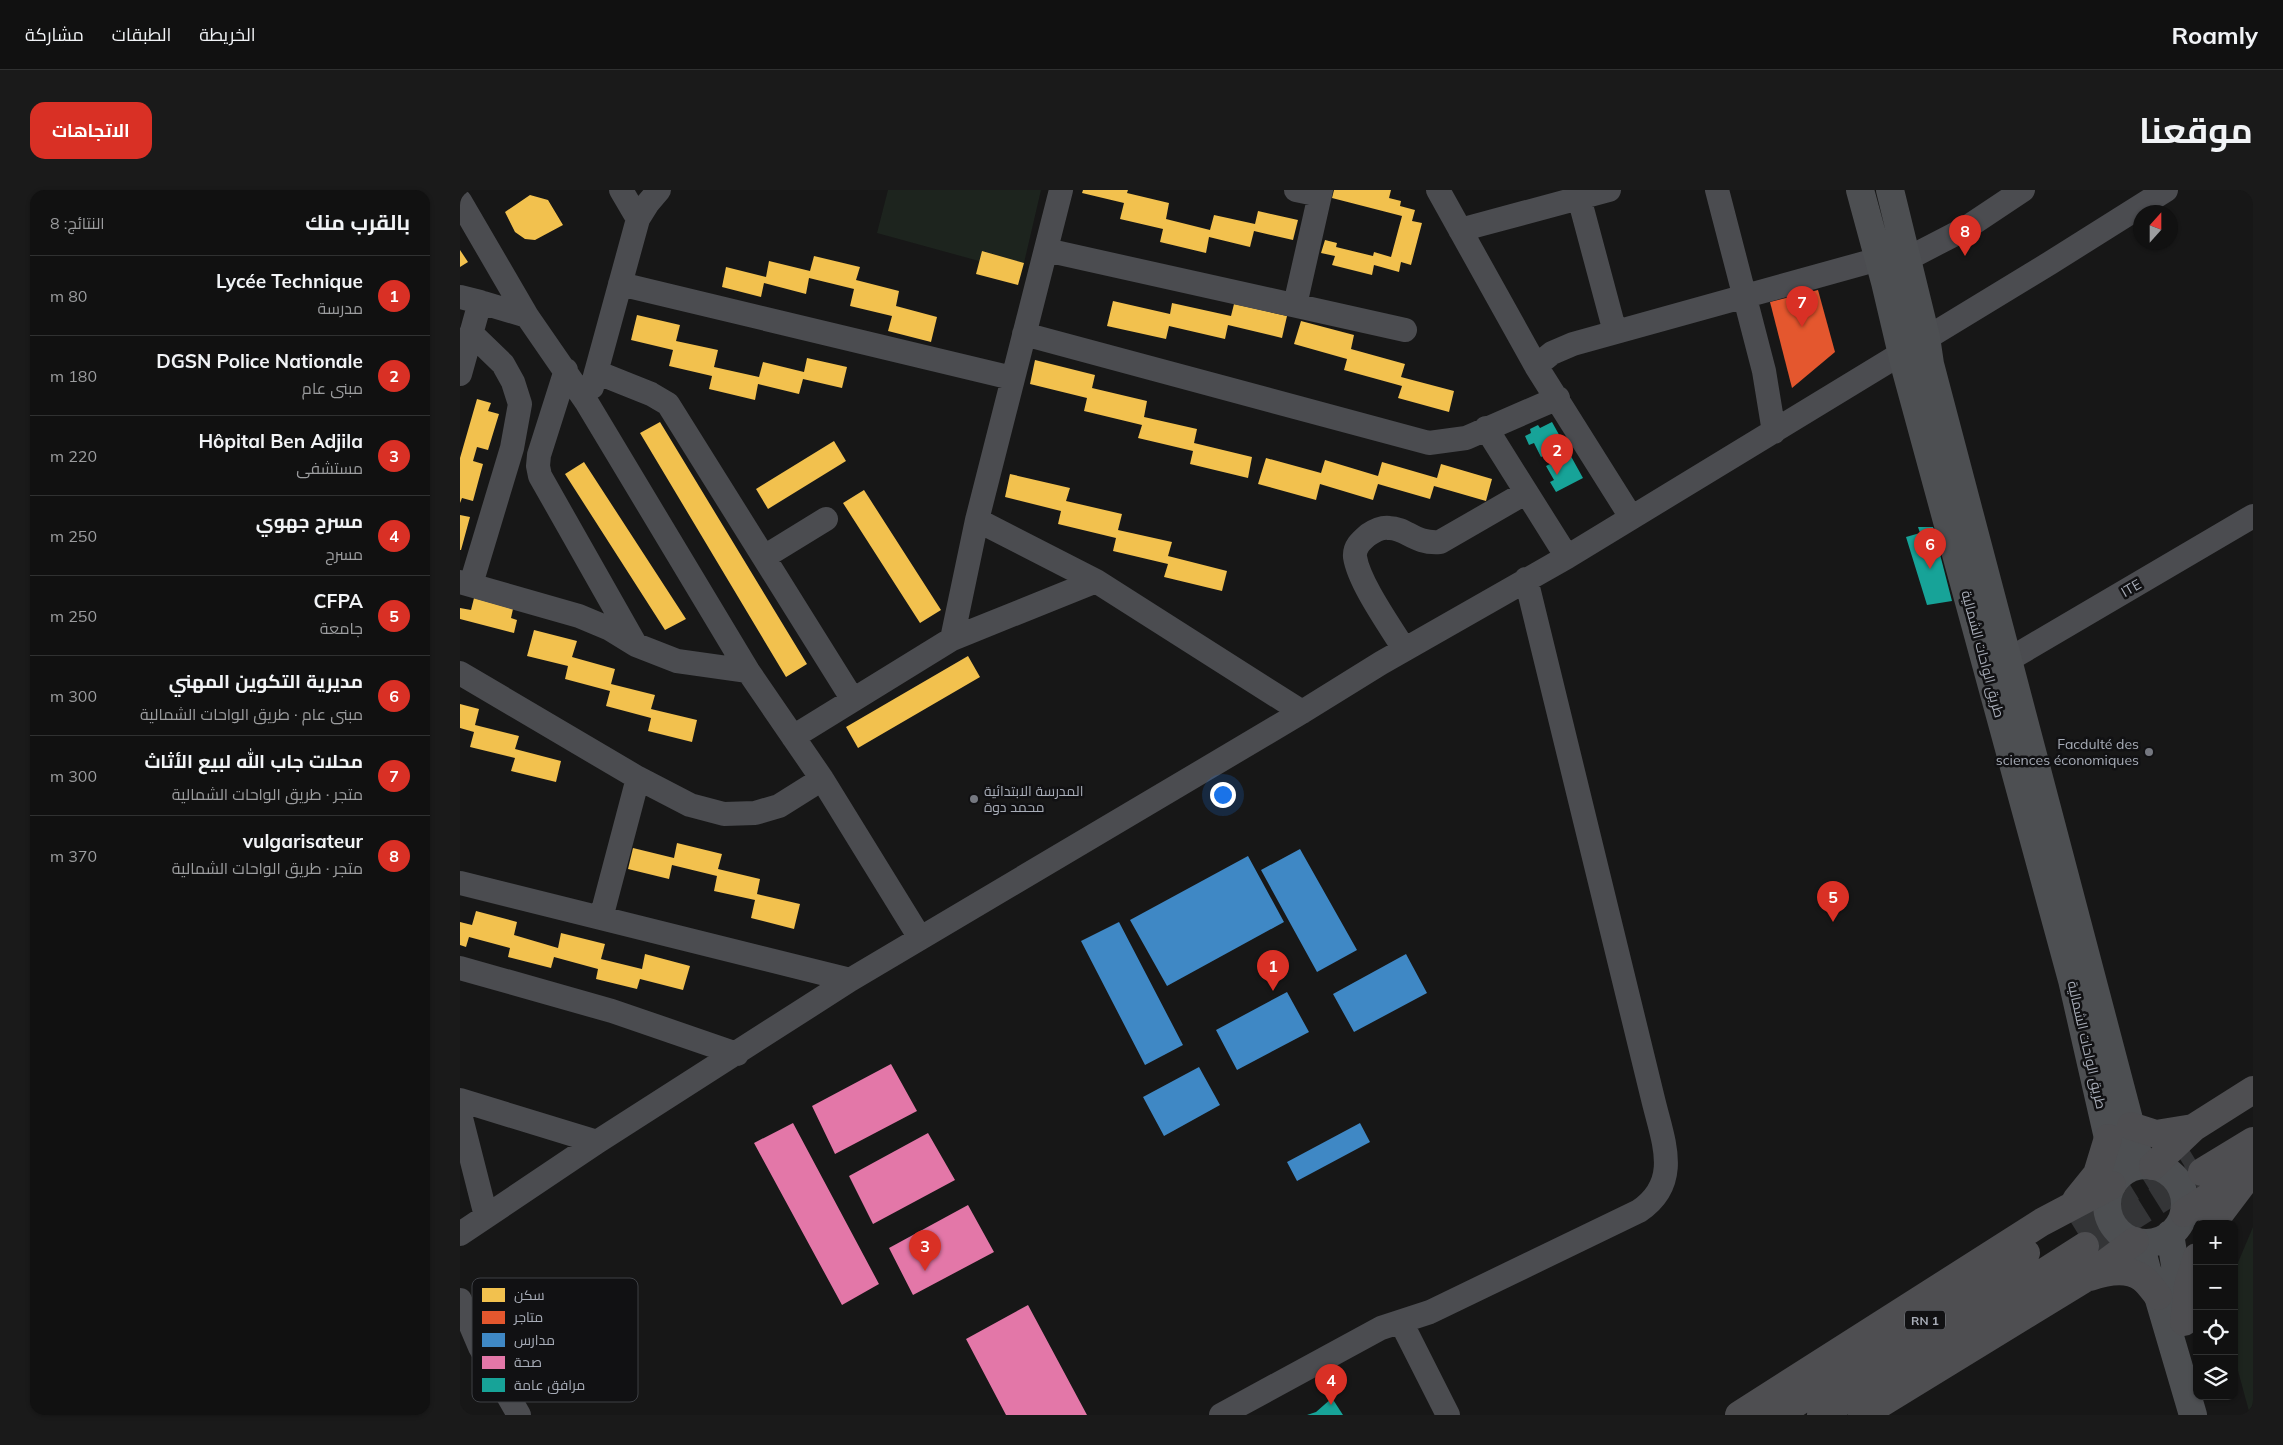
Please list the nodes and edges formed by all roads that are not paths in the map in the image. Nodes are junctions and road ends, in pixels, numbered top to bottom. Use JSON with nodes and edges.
{"nodes":[{"id":1,"x":621,"y":190,"type":"edge"},
{"id":2,"x":660,"y":190,"type":"edge"},
{"id":3,"x":1061,"y":190,"type":"edge"},
{"id":4,"x":1296,"y":190,"type":"edge"},
{"id":5,"x":1438,"y":190,"type":"edge"},
{"id":6,"x":1609,"y":190,"type":"edge"},
{"id":7,"x":1717,"y":190,"type":"edge"},
{"id":8,"x":1860,"y":190,"type":"edge"},
{"id":9,"x":1890,"y":190,"type":"edge"},
{"id":10,"x":2023,"y":190,"type":"edge"},
{"id":11,"x":2166,"y":190,"type":"edge"},
{"id":12,"x":1321,"y":193,"type":"edge"},
{"id":13,"x":1578,"y":194,"type":"edge"},
{"id":14,"x":460,"y":202,"type":"edge"},
{"id":15,"x":638,"y":219,"type":"junction"},
{"id":16,"x":1460,"y":230,"type":"junction"},
{"id":17,"x":1046,"y":250,"type":"junction"},
{"id":18,"x":1878,"y":259,"type":"junction"},
{"id":19,"x":1906,"y":259,"type":"junction"},
{"id":20,"x":620,"y":284,"type":"junction"},
{"id":21,"x":1744,"y":295,"type":"junction"},
{"id":22,"x":470,"y":299,"type":"edge"},
{"id":23,"x":1295,"y":306,"type":"junction"},
{"id":24,"x":528,"y":316,"type":"junction"},
{"id":25,"x":1405,"y":330,"type":"dead end"},
{"id":26,"x":1615,"y":332,"type":"junction"},
{"id":27,"x":471,"y":333,"type":"junction"},
{"id":28,"x":1024,"y":334,"type":"junction"},
{"id":29,"x":1926,"y":338,"type":"junction"},
{"id":30,"x":1901,"y":352,"type":"junction"},
{"id":31,"x":1536,"y":366,"type":"junction"},
{"id":32,"x":566,"y":370,"type":"junction"},
{"id":33,"x":596,"y":372,"type":"junction"},
{"id":34,"x":460,"y":374,"type":"edge"},
{"id":35,"x":1012,"y":378,"type":"junction"},
{"id":36,"x":1558,"y":398,"type":"junction"},
{"id":37,"x":587,"y":403,"type":"junction"},
{"id":38,"x":520,"y":404,"type":"junction"},
{"id":39,"x":553,"y":409,"type":"junction"},
{"id":40,"x":1486,"y":428,"type":"junction"},
{"id":41,"x":1774,"y":432,"type":"junction"},
{"id":42,"x":1525,"y":493,"type":"junction"},
{"id":43,"x":2253,"y":516,"type":"edge"},
{"id":44,"x":1631,"y":517,"type":"junction"},
{"id":45,"x":826,"y":519,"type":"dead end"},
{"id":46,"x":977,"y":520,"type":"junction"},
{"id":47,"x":764,"y":557,"type":"junction"},
{"id":48,"x":1567,"y":557,"type":"junction"},
{"id":49,"x":1526,"y":579,"type":"junction"},
{"id":50,"x":1096,"y":581,"type":"junction"},
{"id":51,"x":465,"y":583,"type":"edge"},
{"id":52,"x":952,"y":639,"type":"junction"},
{"id":53,"x":636,"y":645,"type":"junction"},
{"id":54,"x":1404,"y":649,"type":"junction"},
{"id":55,"x":2008,"y":660,"type":"junction"},
{"id":56,"x":748,"y":671,"type":"junction"},
{"id":57,"x":460,"y":673,"type":"edge"},
{"id":58,"x":853,"y":700,"type":"junction"},
{"id":59,"x":1302,"y":712,"type":"junction"},
{"id":60,"x":793,"y":737,"type":"junction"},
{"id":61,"x":638,"y":778,"type":"junction"},
{"id":62,"x":822,"y":779,"type":"junction"},
{"id":63,"x":460,"y":883,"type":"edge"},
{"id":64,"x":601,"y":918,"type":"junction"},
{"id":65,"x":920,"y":938,"type":"junction"},
{"id":66,"x":460,"y":968,"type":"edge"},
{"id":67,"x":850,"y":980,"type":"junction"},
{"id":68,"x":737,"y":1054,"type":"junction"},
{"id":69,"x":2253,"y":1090,"type":"edge"},
{"id":70,"x":460,"y":1100,"type":"edge"},
{"id":71,"x":2253,"y":1112,"type":"edge"},
{"id":72,"x":460,"y":1114,"type":"edge"},
{"id":73,"x":2120,"y":1132,"type":"junction"},
{"id":74,"x":2253,"y":1141,"type":"edge"},
{"id":75,"x":598,"y":1142,"type":"junction"},
{"id":76,"x":2195,"y":1150,"type":"junction"},
{"id":77,"x":2253,"y":1168,"type":"edge"},
{"id":78,"x":2131,"y":1173,"type":"junction"},
{"id":79,"x":2253,"y":1173,"type":"edge"},
{"id":80,"x":486,"y":1216,"type":"junction"},
{"id":81,"x":2215,"y":1220,"type":"edge"},
{"id":82,"x":2177,"y":1223,"type":"junction"},
{"id":83,"x":2076,"y":1226,"type":"junction"},
{"id":84,"x":460,"y":1234,"type":"edge"},
{"id":85,"x":2137,"y":1242,"type":"junction"},
{"id":86,"x":2195,"y":1265,"type":"edge"},
{"id":87,"x":2084,"y":1279,"type":"junction"},
{"id":88,"x":2158,"y":1296,"type":"junction"},
{"id":89,"x":464,"y":1318,"type":"edge"},
{"id":90,"x":1401,"y":1322,"type":"junction"},
{"id":91,"x":2184,"y":1322,"type":"junction"},
{"id":92,"x":472,"y":1332,"type":"edge"},
{"id":93,"x":2193,"y":1355,"type":"edge"},
{"id":94,"x":2205,"y":1400,"type":"edge"},
{"id":95,"x":512,"y":1402,"type":"edge"},
{"id":96,"x":519,"y":1415,"type":"edge"},
{"id":97,"x":1221,"y":1415,"type":"edge"},
{"id":98,"x":1448,"y":1415,"type":"edge"},
{"id":99,"x":1739,"y":1415,"type":"edge"},
{"id":100,"x":1778,"y":1415,"type":"edge"},
{"id":101,"x":1821,"y":1415,"type":"edge"},
{"id":102,"x":1862,"y":1415,"type":"edge"},
{"id":103,"x":2193,"y":1415,"type":"edge"},
{"id":104,"x":2209,"y":1415,"type":"edge"}],
"edges":[{"from":1,"to":15,"type":"street"},
{"from":2,"to":15,"type":"street"},
{"from":3,"to":17,"type":"street"},
{"from":4,"to":12,"type":"street"},
{"from":5,"to":16,"type":"street"},
{"from":6,"to":13,"type":"street"},
{"from":7,"to":21,"type":"street"},
{"from":8,"to":18,"type":"main road","name":"طريق الواحات الشمالية"},
{"from":9,"to":19,"type":"main road","name":"طريق الواحات الشمالية"},
{"from":10,"to":19,"type":"street"},
{"from":11,"to":29,"type":"street"},
{"from":12,"to":23,"type":"street"},
{"from":13,"to":16,"type":"street"},
{"from":13,"to":26,"type":"street"},
{"from":14,"to":24,"type":"street"},
{"from":15,"to":20,"type":"street"},
{"from":16,"to":31,"type":"street"},
{"from":17,"to":23,"type":"street"},
{"from":17,"to":28,"type":"street"},
{"from":18,"to":21,"type":"street"},
{"from":18,"to":30,"type":"main road","name":"طريق الواحات الشمالية"},
{"from":19,"to":29,"type":"main road","name":"طريق الواحات الشمالية"},
{"from":20,"to":33,"type":"street"},
{"from":20,"to":35,"type":"street"},
{"from":21,"to":26,"type":"street"},
{"from":21,"to":41,"type":"street"},
{"from":22,"to":24,"type":"street"},
{"from":22,"to":27,"type":"street"},
{"from":23,"to":25,"type":"street"},
{"from":24,"to":32,"type":"street"},
{"from":26,"to":31,"type":"street"},
{"from":27,"to":34,"type":"street"},
{"from":27,"to":38,"type":"street"},
{"from":28,"to":35,"type":"street"},
{"from":28,"to":40,"type":"street"},
{"from":29,"to":30,"type":"street"},
{"from":29,"to":55,"type":"main road","name":"طريق الواحات الشمالية"},
{"from":30,"to":41,"type":"street"},
{"from":30,"to":73,"type":"main road","name":"طريق الواحات الشمالية"},
{"from":31,"to":36,"type":"street"},
{"from":32,"to":37,"type":"street"},
{"from":32,"to":39,"type":"street"},
{"from":33,"to":37,"type":"street"},
{"from":33,"to":47,"type":"street"},
{"from":35,"to":46,"type":"street"},
{"from":36,"to":40,"type":"street"},
{"from":36,"to":44,"type":"street"},
{"from":37,"to":56,"type":"street"},
{"from":38,"to":39,"type":"street"},
{"from":38,"to":51,"type":"street"},
{"from":39,"to":53,"type":"street"},
{"from":40,"to":42,"type":"street"},
{"from":41,"to":44,"type":"street"},
{"from":42,"to":48,"type":"street"},
{"from":42,"to":54,"type":"street"},
{"from":43,"to":55,"type":"street","name":"ITE"},
{"from":44,"to":48,"type":"street"},
{"from":45,"to":47,"type":"street"},
{"from":46,"to":50,"type":"street"},
{"from":46,"to":52,"type":"street"},
{"from":47,"to":58,"type":"street"},
{"from":48,"to":49,"type":"street"},
{"from":49,"to":54,"type":"street"},
{"from":49,"to":90,"type":"street"},
{"from":50,"to":52,"type":"street"},
{"from":50,"to":59,"type":"street"},
{"from":51,"to":53,"type":"street"},
{"from":52,"to":58,"type":"street"},
{"from":53,"to":56,"type":"street"},
{"from":54,"to":59,"type":"street"},
{"from":55,"to":73,"type":"main road","name":"طريق الواحات الشمالية"},
{"from":56,"to":60,"type":"street"},
{"from":57,"to":61,"type":"street"},
{"from":58,"to":60,"type":"street"},
{"from":59,"to":65,"type":"street"},
{"from":60,"to":62,"type":"street"},
{"from":61,"to":62,"type":"street"},
{"from":61,"to":64,"type":"street"},
{"from":62,"to":65,"type":"street"},
{"from":63,"to":64,"type":"street"},
{"from":64,"to":67,"type":"street"},
{"from":65,"to":67,"type":"street"},
{"from":66,"to":68,"type":"street"},
{"from":67,"to":68,"type":"street"},
{"from":68,"to":75,"type":"street"},
{"from":69,"to":76,"type":"highway"},
{"from":70,"to":75,"type":"street"},
{"from":71,"to":76,"type":"highway"},
{"from":72,"to":80,"type":"street"},
{"from":73,"to":76,"type":"highway"},
{"from":73,"to":78,"type":"main road","name":"طريق الواحات الشمالية"},
{"from":73,"to":83,"type":"highway"},
{"from":74,"to":76,"type":"highway"},
{"from":75,"to":80,"type":"street"},
{"from":76,"to":78,"type":"highway"},
{"from":77,"to":82,"type":"highway"},
{"from":78,"to":82,"type":"main road"},
{"from":78,"to":83,"type":"highway"},
{"from":78,"to":85,"type":"main road"},
{"from":79,"to":81,"type":"highway"},
{"from":80,"to":84,"type":"street"},
{"from":82,"to":85,"type":"main road"},
{"from":82,"to":91,"type":"main road"},
{"from":83,"to":99,"type":"highway"},
{"from":83,"to":100,"type":"highway","number":"RN 1"},
{"from":83,"to":101,"type":"highway","number":"RN 1"},
{"from":85,"to":87,"type":"highway"},
{"from":85,"to":88,"type":"main road"},
{"from":86,"to":91,"type":"highway"},
{"from":87,"to":88,"type":"highway"},
{"from":87,"to":102,"type":"highway"},
{"from":88,"to":103,"type":"main road"},
{"from":89,"to":92,"type":"street"},
{"from":90,"to":97,"type":"street"},
{"from":90,"to":98,"type":"street"},
{"from":91,"to":93,"type":"main road"},
{"from":94,"to":104,"type":"main road"},
{"from":95,"to":96,"type":"street"}]}
